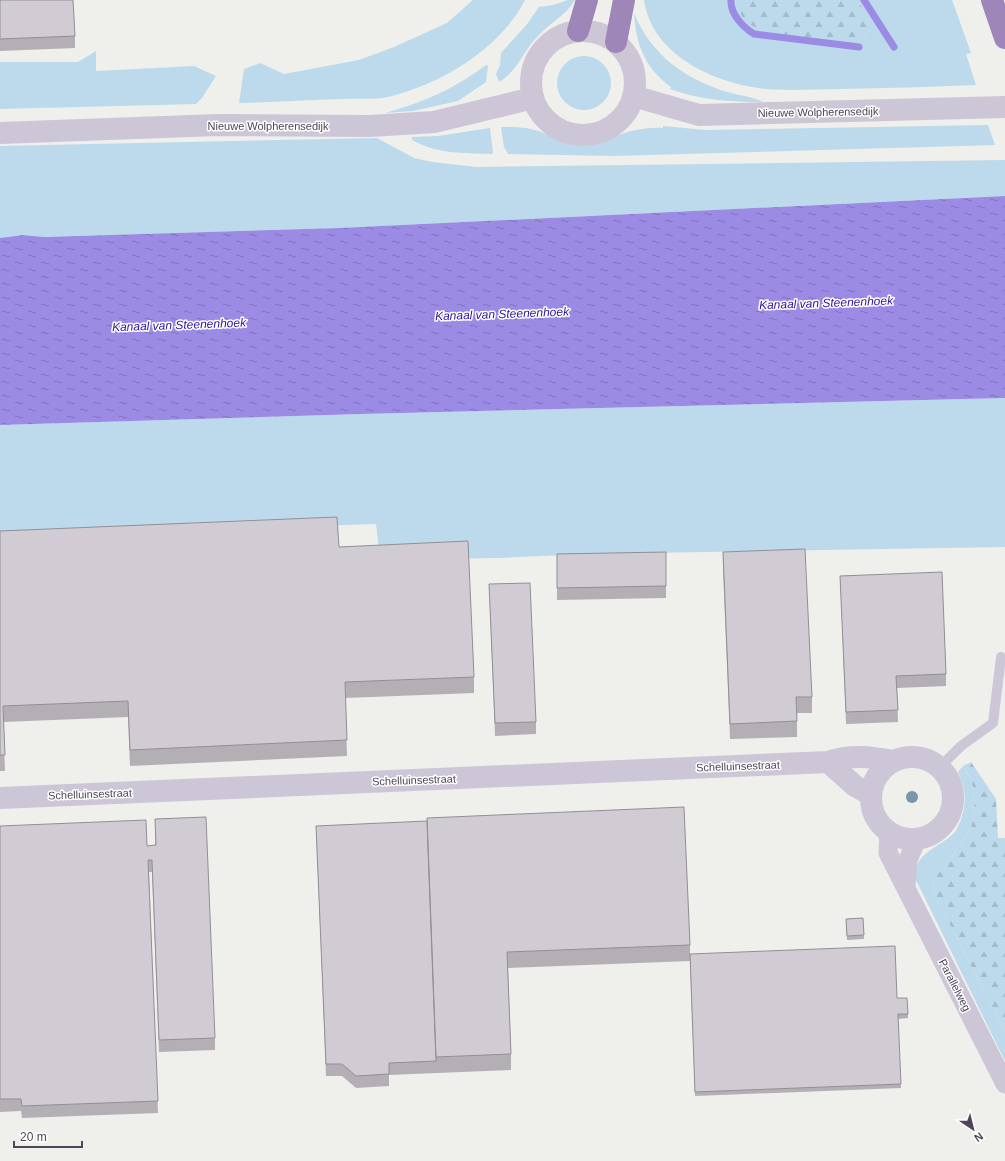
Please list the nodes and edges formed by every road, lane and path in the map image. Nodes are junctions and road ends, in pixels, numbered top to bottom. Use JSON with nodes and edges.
{"nodes":[{"id":1,"x":587,"y":0,"type":"edge"},
{"id":2,"x":624,"y":0,"type":"edge"},
{"id":3,"x":992,"y":0,"type":"edge"},
{"id":4,"x":578,"y":31,"type":"junction"},
{"id":5,"x":1005,"y":38,"type":"edge"},
{"id":6,"x":616,"y":42,"type":"junction"},
{"id":7,"x":633,"y":96,"type":"junction"},
{"id":8,"x":533,"y":98,"type":"junction"},
{"id":9,"x":1005,"y":107,"type":"edge"},
{"id":10,"x":0,"y":133,"type":"edge"},
{"id":11,"x":1001,"y":657,"type":"dead end"},
{"id":12,"x":894,"y":761,"type":"junction"},
{"id":13,"x":828,"y":762,"type":"junction"},
{"id":14,"x":939,"y":768,"type":"junction"},
{"id":15,"x":871,"y":795,"type":"junction"},
{"id":16,"x":0,"y":798,"type":"edge"},
{"id":17,"x":889,"y":832,"type":"junction"},
{"id":18,"x":917,"y":839,"type":"junction"},
{"id":19,"x":906,"y":886,"type":"junction"},
{"id":20,"x":1005,"y":1084,"type":"edge"}],
"edges":[{"from":1,"to":4,"type":"highway"},
{"from":2,"to":6,"type":"highway"},
{"from":3,"to":5,"type":"highway"},
{"from":4,"to":6,"type":"street"},
{"from":4,"to":8,"type":"street"},
{"from":6,"to":7,"type":"street"},
{"from":7,"to":8,"type":"street"},
{"from":7,"to":9,"type":"street","name":"Nieuwe Wolpherensedijk"},
{"from":8,"to":10,"type":"street","name":"Nieuwe Wolpherensedijk"},
{"from":11,"to":14,"type":"lane"},
{"from":12,"to":13,"type":"street","name":"Schelluinsestraat"},
{"from":12,"to":14,"type":"street"},
{"from":12,"to":15,"type":"street"},
{"from":13,"to":15,"type":"street"},
{"from":13,"to":16,"type":"street","name":"Schelluinsestraat"},
{"from":14,"to":18,"type":"street"},
{"from":15,"to":17,"type":"street"},
{"from":17,"to":18,"type":"street"},
{"from":17,"to":19,"type":"street","name":"Parallelweg"},
{"from":18,"to":19,"type":"street"},
{"from":19,"to":20,"type":"street","name":"Parallelweg"}]}
